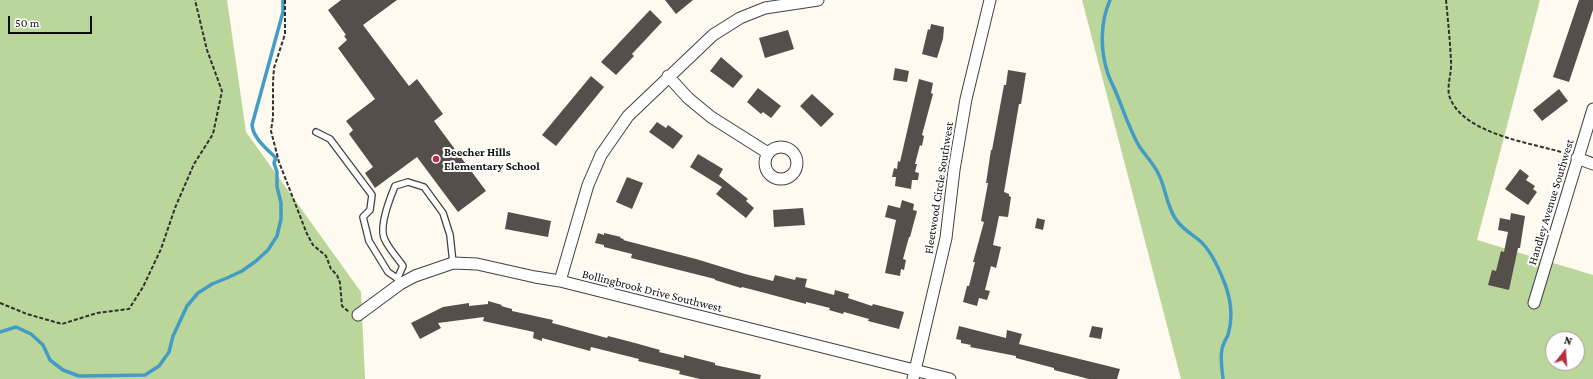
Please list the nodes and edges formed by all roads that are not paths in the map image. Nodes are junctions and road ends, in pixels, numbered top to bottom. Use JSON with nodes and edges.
{"nodes":[{"id":1,"x":818,"y":0,"type":"edge"},
{"id":2,"x":990,"y":0,"type":"edge"},
{"id":3,"x":668,"y":76,"type":"junction"},
{"id":4,"x":1593,"y":110,"type":"edge"},
{"id":5,"x":316,"y":132,"type":"dead end"},
{"id":6,"x":768,"y":153,"type":"dead end"},
{"id":7,"x":1577,"y":158,"type":"junction"},
{"id":8,"x":1593,"y":164,"type":"edge"},
{"id":9,"x":453,"y":264,"type":"junction"},
{"id":10,"x":399,"y":280,"type":"junction"},
{"id":11,"x":560,"y":281,"type":"junction"},
{"id":12,"x":1534,"y":303,"type":"dead end"},
{"id":13,"x":358,"y":315,"type":"road end"},
{"id":14,"x":915,"y":375,"type":"edge"},
{"id":15,"x":950,"y":379,"type":"edge"}],
"edges":[{"from":1,"to":3,"type":"street"},
{"from":2,"to":14,"type":"street","name":"Fleetwood Circle Southwest"},
{"from":3,"to":6,"type":"street"},
{"from":3,"to":11,"type":"street"},
{"from":4,"to":7,"type":"street","name":"Handley Avenue Southwest"},
{"from":5,"to":10,"type":"lane"},
{"from":7,"to":8,"type":"street"},
{"from":7,"to":12,"type":"street","name":"Handley Avenue Southwest"},
{"from":9,"to":10,"type":"street","name":"Bollingbrook Drive Southwest"},
{"from":9,"to":10,"type":"lane"},
{"from":9,"to":11,"type":"street","name":"Bollingbrook Drive Southwest"},
{"from":10,"to":13,"type":"street","name":"Bollingbrook Drive Southwest"},
{"from":11,"to":14,"type":"street","name":"Bollingbrook Drive Southwest"},
{"from":14,"to":15,"type":"street","name":"Bollingbrook Drive Southwest"}]}
